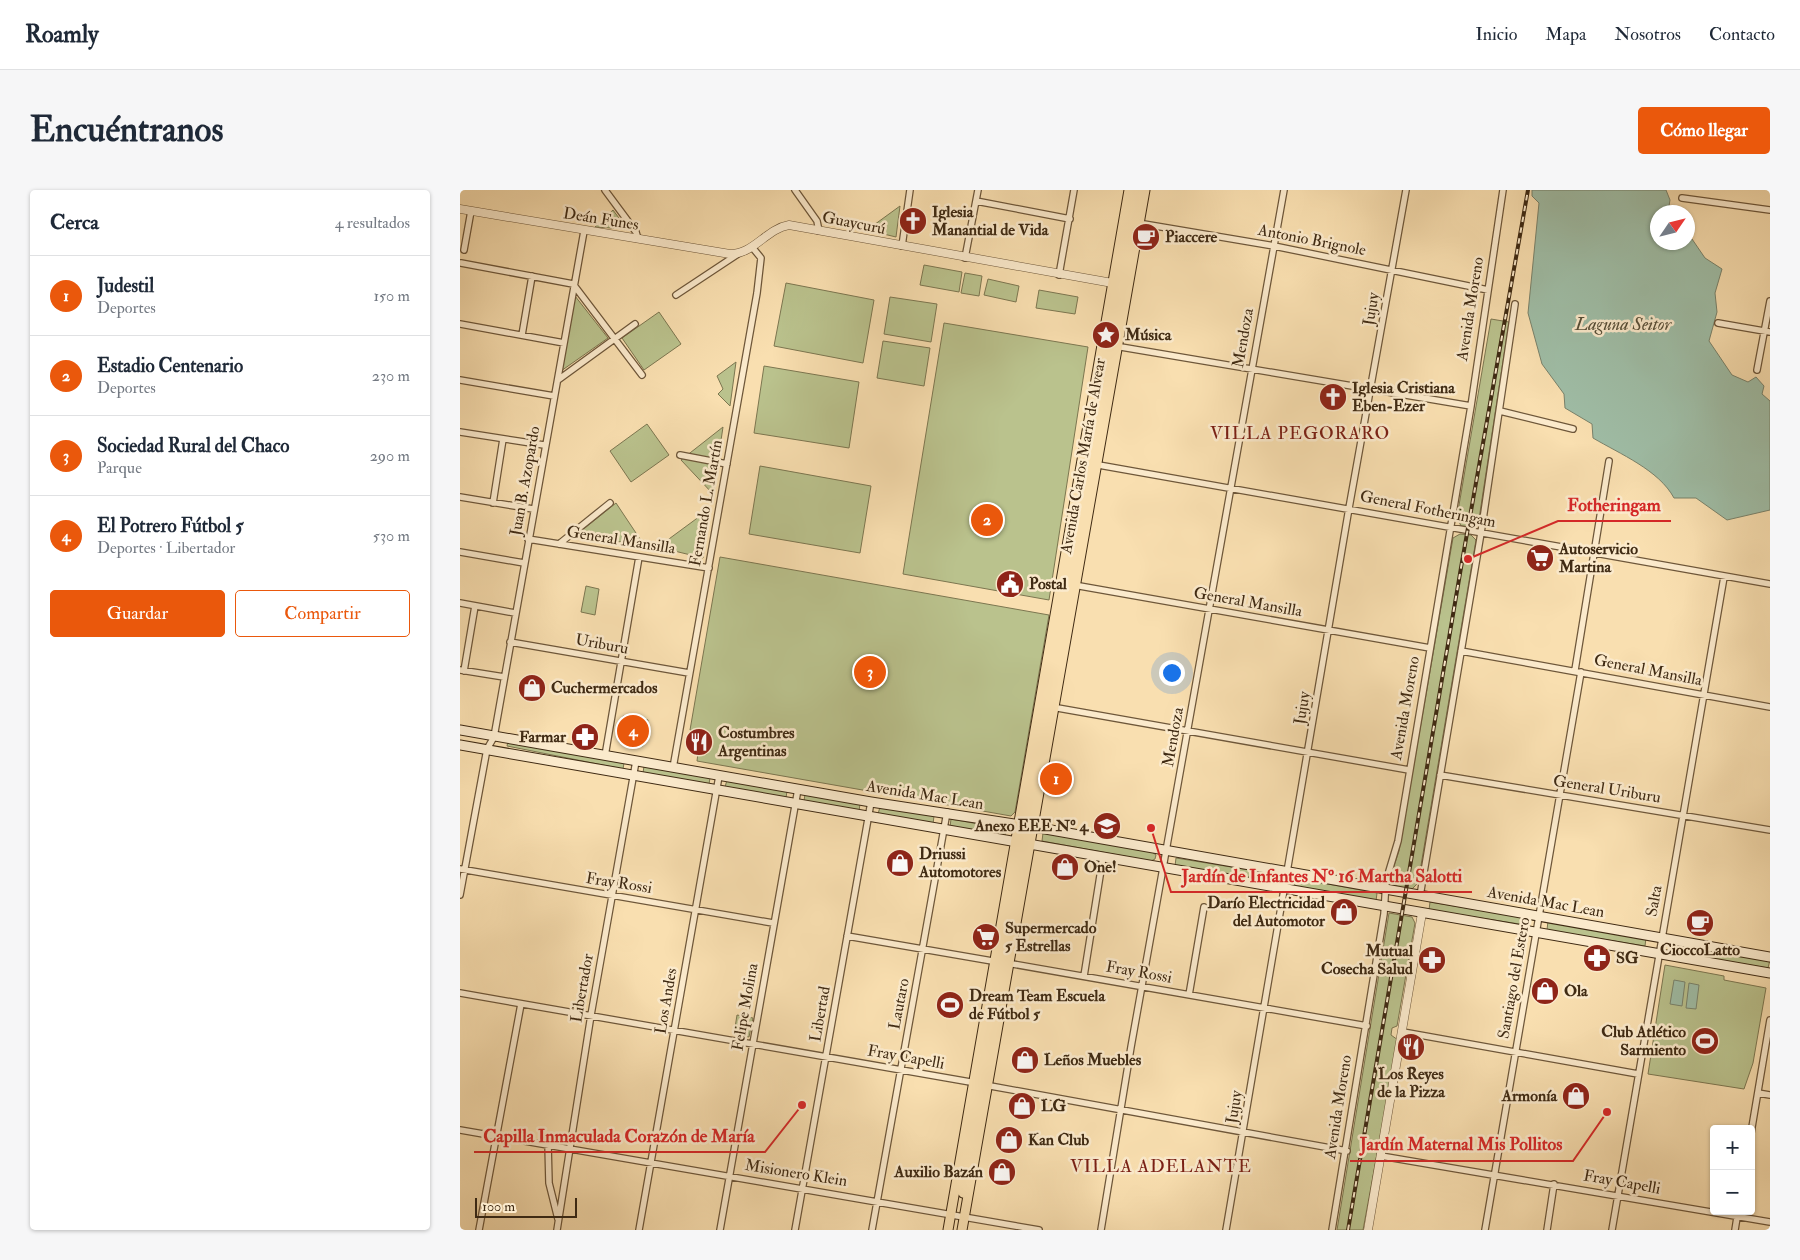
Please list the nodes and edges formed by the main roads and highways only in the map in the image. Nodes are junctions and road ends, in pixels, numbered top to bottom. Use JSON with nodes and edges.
{"nodes":[{"id":1,"x":1129,"y":190,"type":"edge"},
{"id":2,"x":1136,"y":190,"type":"edge"},
{"id":3,"x":1145,"y":190,"type":"edge"},
{"id":4,"x":1135,"y":223,"type":"junction"},
{"id":5,"x":1116,"y":284,"type":"junction"},
{"id":6,"x":1110,"y":344,"type":"junction"},
{"id":7,"x":1089,"y":464,"type":"junction"},
{"id":8,"x":1068,"y":584,"type":"junction"},
{"id":9,"x":1047,"y":706,"type":"junction"},
{"id":10,"x":460,"y":730,"type":"edge"},
{"id":11,"x":460,"y":745,"type":"edge"},
{"id":12,"x":1025,"y":826,"type":"junction"},
{"id":13,"x":1023,"y":844,"type":"junction"},
{"id":14,"x":1420,"y":896,"type":"junction"},
{"id":15,"x":1422,"y":913,"type":"junction"},
{"id":16,"x":1770,"y":957,"type":"edge"},
{"id":17,"x":1770,"y":973,"type":"edge"},
{"id":18,"x":958,"y":1216,"type":"junction"},
{"id":19,"x":948,"y":1230,"type":"edge"},
{"id":20,"x":956,"y":1230,"type":"edge"},
{"id":21,"x":962,"y":1230,"type":"edge"}],
"edges":[{"from":1,"to":5,"type":"main road","name":"Avenida Carlos María de Alvear"},
{"from":2,"to":4,"type":"main road","name":"Avenida Carlos María de Alvear"},
{"from":3,"to":4,"type":"main road","name":"Avenida Carlos María de Alvear"},
{"from":4,"to":5,"type":"main road","name":"Avenida Carlos María de Alvear"},
{"from":4,"to":6,"type":"main road","name":"Avenida Carlos María de Alvear"},
{"from":5,"to":6,"type":"main road","name":"Avenida Carlos María de Alvear"},
{"from":6,"to":7,"type":"main road","name":"Avenida Carlos María de Alvear"},
{"from":6,"to":7,"type":"main road","name":"Avenida Carlos María de Alvear"},
{"from":7,"to":8,"type":"main road","name":"Avenida Carlos María de Alvear"},
{"from":7,"to":8,"type":"main road","name":"Avenida Carlos María de Alvear"},
{"from":8,"to":9,"type":"main road","name":"Avenida Carlos María de Alvear"},
{"from":8,"to":9,"type":"main road","name":"Avenida Carlos María de Alvear"},
{"from":9,"to":12,"type":"main road","name":"Avenida Carlos María de Alvear"},
{"from":10,"to":12,"type":"main road","name":"Avenida Mac Lean"},
{"from":11,"to":13,"type":"main road","name":"Avenida Mac Lean"},
{"from":12,"to":13,"type":"main road","name":"Avenida Carlos María de Alvear"},
{"from":12,"to":14,"type":"main road","name":"Avenida Mac Lean"},
{"from":13,"to":15,"type":"main road","name":"Avenida Mac Lean"},
{"from":13,"to":18,"type":"main road","name":"Avenida Carlos María de Alvear"},
{"from":14,"to":15,"type":"main road"},
{"from":14,"to":16,"type":"main road","name":"Avenida Mac Lean"},
{"from":15,"to":17,"type":"main road","name":"Avenida Mac Lean"},
{"from":18,"to":19,"type":"main road","name":"Avenida Carlos María de Alvear"},
{"from":18,"to":20,"type":"main road","name":"Avenida Carlos María de Alvear"},
{"from":18,"to":21,"type":"main road","name":"Avenida Carlos María de Alvear"}]}
